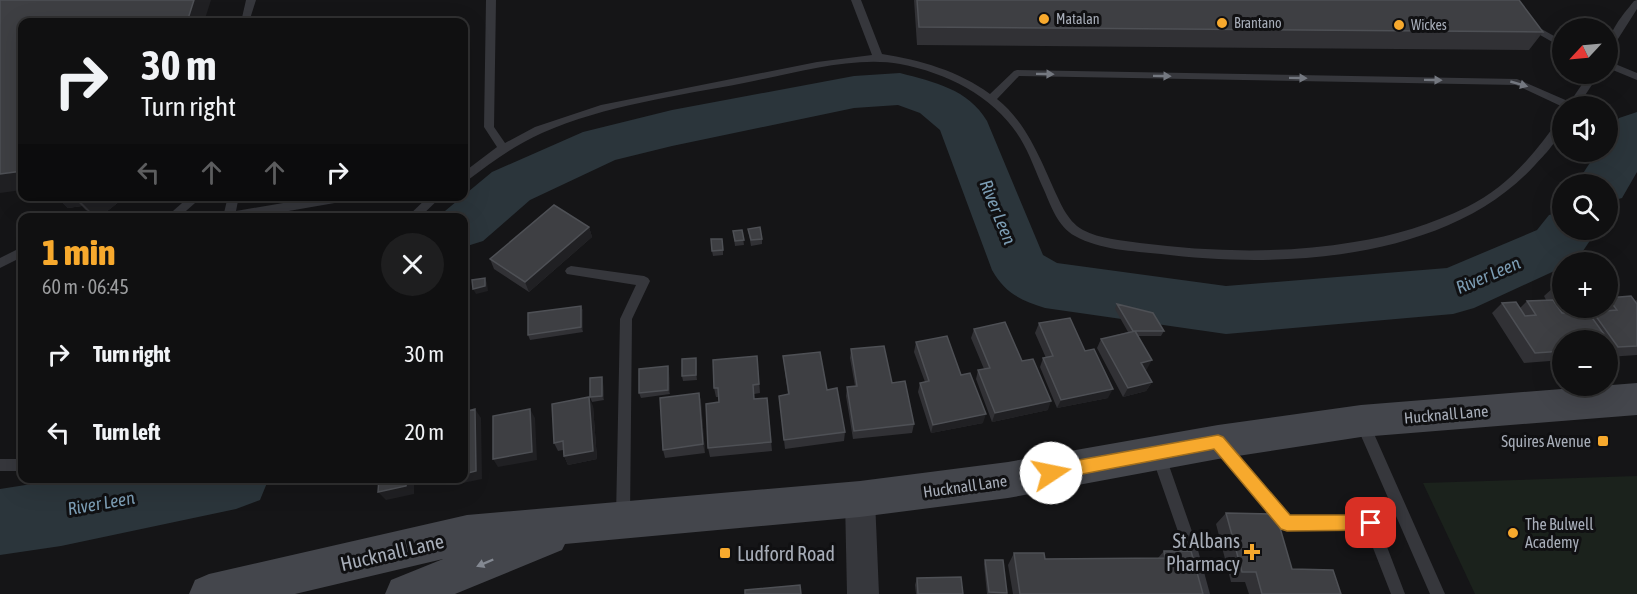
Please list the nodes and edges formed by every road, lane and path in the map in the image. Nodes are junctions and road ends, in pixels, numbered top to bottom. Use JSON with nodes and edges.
{"nodes":[{"id":1,"x":251,"y":0,"type":"edge"},
{"id":2,"x":491,"y":0,"type":"edge"},
{"id":3,"x":856,"y":0,"type":"edge"},
{"id":4,"x":1637,"y":3,"type":"edge"},
{"id":5,"x":246,"y":18,"type":"edge"},
{"id":6,"x":1521,"y":20,"type":"edge"},
{"id":7,"x":1618,"y":30,"type":"edge"},
{"id":8,"x":1552,"y":38,"type":"edge"},
{"id":9,"x":878,"y":57,"type":"junction"},
{"id":10,"x":1618,"y":68,"type":"edge"},
{"id":11,"x":1637,"y":77,"type":"edge"},
{"id":12,"x":1552,"y":97,"type":"edge"},
{"id":13,"x":992,"y":98,"type":"junction"},
{"id":14,"x":1552,"y":136,"type":"edge"},
{"id":15,"x":503,"y":148,"type":"junction"},
{"id":16,"x":468,"y":174,"type":"edge"},
{"id":17,"x":192,"y":201,"type":"edge"},
{"id":18,"x":322,"y":201,"type":"edge"},
{"id":19,"x":431,"y":201,"type":"edge"},
{"id":20,"x":176,"y":213,"type":"edge"},
{"id":21,"x":248,"y":213,"type":"edge"},
{"id":22,"x":417,"y":213,"type":"edge"},
{"id":23,"x":18,"y":254,"type":"edge"},
{"id":24,"x":0,"y":263,"type":"edge"},
{"id":25,"x":571,"y":271,"type":"dead end"},
{"id":26,"x":1637,"y":399,"type":"edge"},
{"id":27,"x":1361,"y":421,"type":"junction"},
{"id":28,"x":1218,"y":442,"type":"junction"},
{"id":29,"x":1158,"y":453,"type":"junction"},
{"id":30,"x":0,"y":459,"type":"edge"},
{"id":31,"x":12,"y":465,"type":"edge"},
{"id":32,"x":860,"y":499,"type":"junction"},
{"id":33,"x":623,"y":520,"type":"junction"},
{"id":34,"x":578,"y":525,"type":"junction"},
{"id":35,"x":288,"y":584,"type":"edge"},
{"id":36,"x":209,"y":594,"type":"edge"},
{"id":37,"x":405,"y":594,"type":"edge"},
{"id":38,"x":863,"y":594,"type":"edge"},
{"id":39,"x":1203,"y":594,"type":"edge"},
{"id":40,"x":1398,"y":594,"type":"edge"},
{"id":41,"x":1437,"y":594,"type":"edge"}],
"edges":[{"from":1,"to":5,"type":"lane"},
{"from":2,"to":15,"type":"lane"},
{"from":3,"to":9,"type":"lane"},
{"from":4,"to":7,"type":"lane"},
{"from":6,"to":8,"type":"lane"},
{"from":9,"to":13,"type":"lane"},
{"from":9,"to":15,"type":"lane"},
{"from":10,"to":11,"type":"lane"},
{"from":13,"to":12,"type":"lane","one_way":true},
{"from":13,"to":14,"type":"lane"},
{"from":15,"to":16,"type":"lane"},
{"from":17,"to":20,"type":"lane"},
{"from":18,"to":21,"type":"lane"},
{"from":19,"to":22,"type":"lane"},
{"from":23,"to":24,"type":"lane"},
{"from":25,"to":33,"type":"lane"},
{"from":26,"to":27,"type":"main road","name":"Hucknall Lane"},
{"from":27,"to":28,"type":"main road","name":"Hucknall Lane"},
{"from":27,"to":41,"type":"lane"},
{"from":28,"to":29,"type":"main road","name":"Hucknall Lane"},
{"from":28,"to":40,"type":"lane"},
{"from":29,"to":32,"type":"main road","name":"Hucknall Lane"},
{"from":29,"to":39,"type":"lane"},
{"from":30,"to":31,"type":"lane"},
{"from":32,"to":33,"type":"main road","name":"Hucknall Lane"},
{"from":32,"to":38,"type":"street"},
{"from":33,"to":34,"type":"main road","name":"Hucknall Lane"},
{"from":34,"to":35,"type":"main road","name":"Hucknall Lane"},
{"from":34,"to":37,"type":"main road","name":"Hucknall Lane","one_way":true},
{"from":35,"to":36,"type":"main road","name":"Hucknall Lane"}]}
